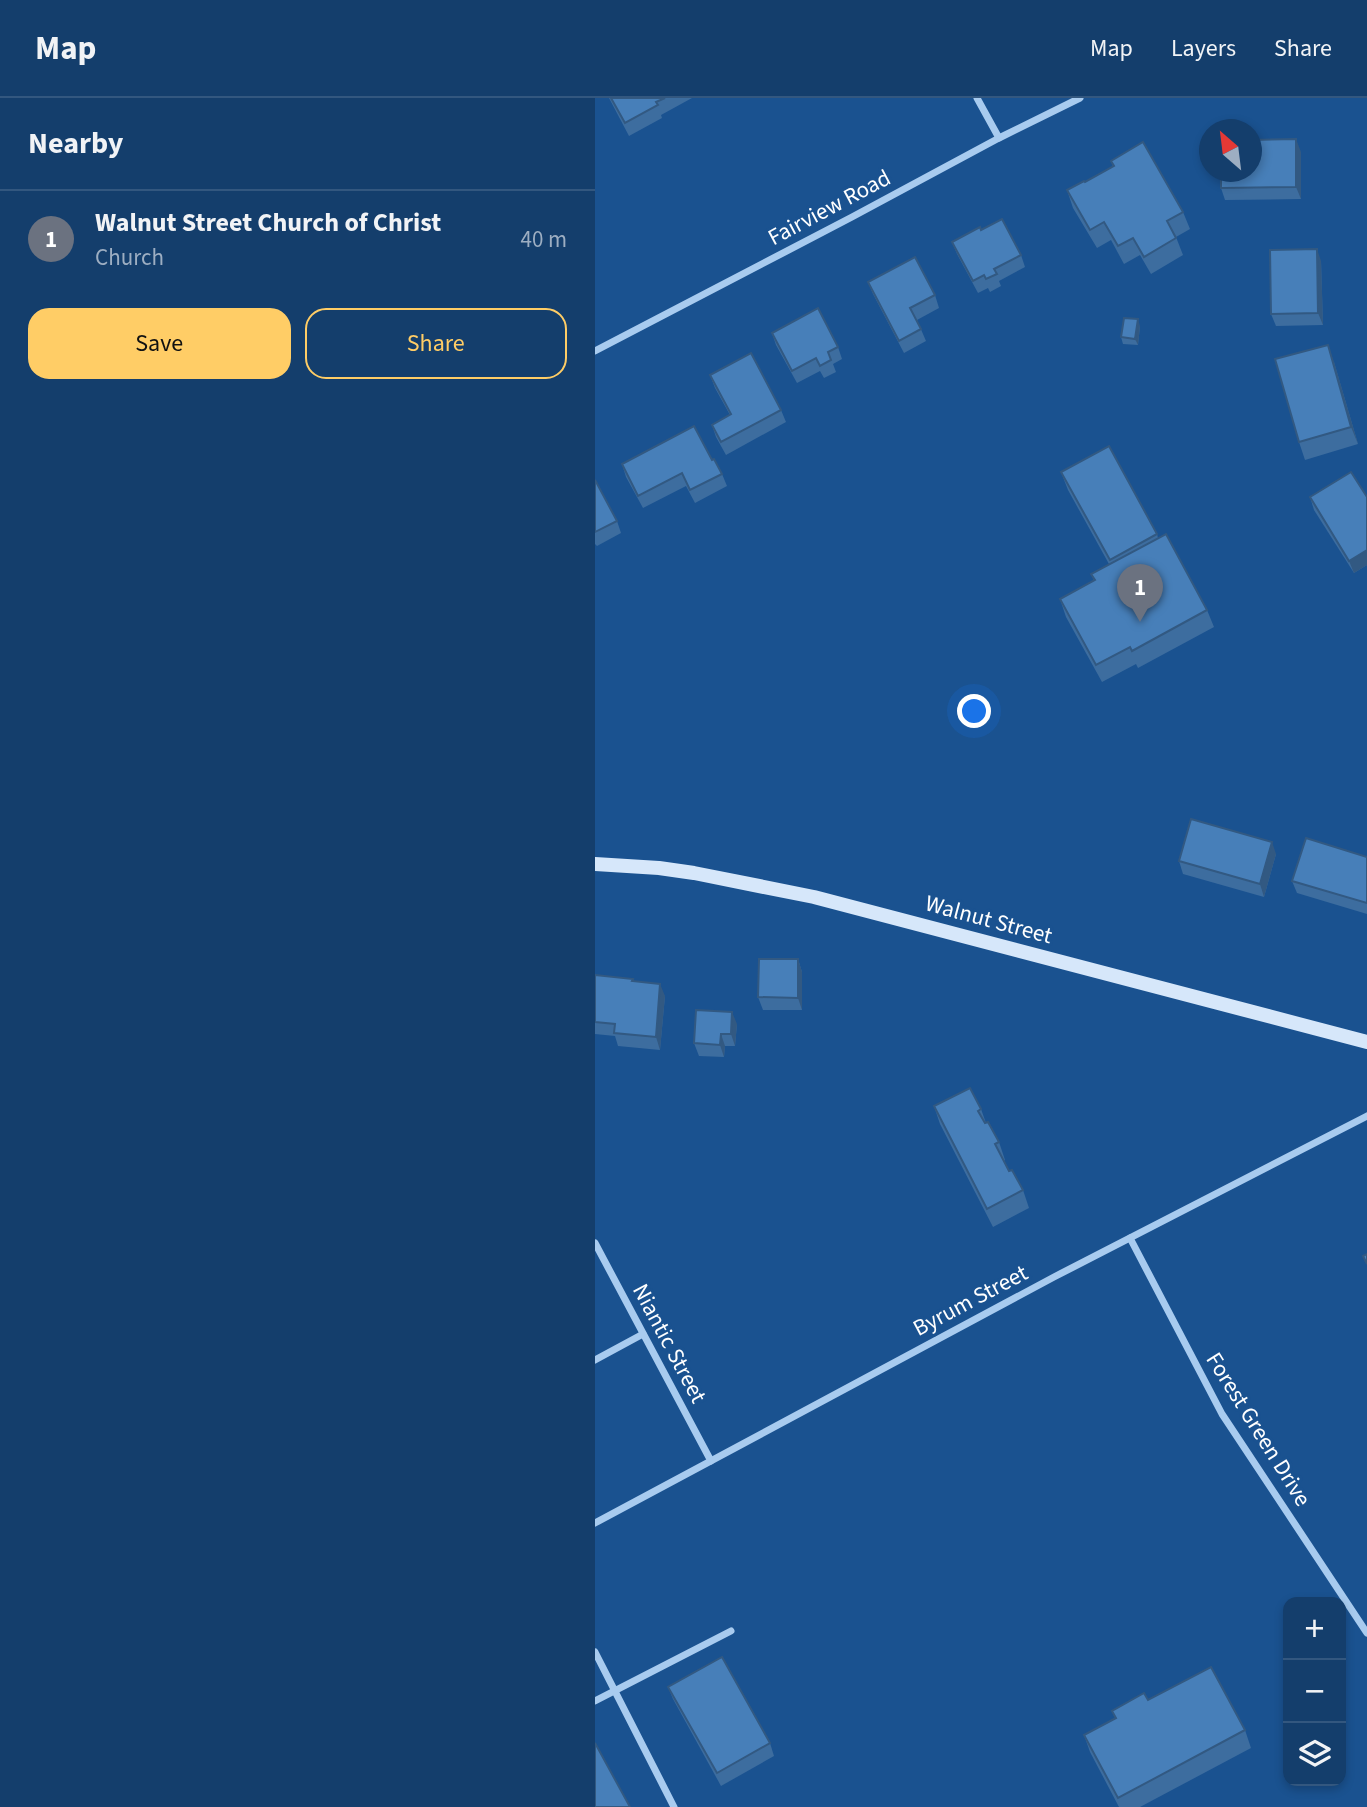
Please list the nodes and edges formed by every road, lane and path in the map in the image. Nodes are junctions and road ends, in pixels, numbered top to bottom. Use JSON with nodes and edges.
{"nodes":[{"id":1,"x":977,"y":98,"type":"edge"},
{"id":2,"x":1080,"y":98,"type":"edge"},
{"id":3,"x":999,"y":138,"type":"junction"},
{"id":4,"x":595,"y":351,"type":"edge"},
{"id":5,"x":595,"y":864,"type":"edge"},
{"id":6,"x":1367,"y":1042,"type":"edge"},
{"id":7,"x":1367,"y":1116,"type":"edge"},
{"id":8,"x":1130,"y":1238,"type":"junction"},
{"id":9,"x":595,"y":1243,"type":"edge"},
{"id":10,"x":643,"y":1334,"type":"junction"},
{"id":11,"x":595,"y":1360,"type":"edge"},
{"id":12,"x":711,"y":1461,"type":"junction"},
{"id":13,"x":595,"y":1523,"type":"edge"},
{"id":14,"x":731,"y":1631,"type":"dead end"},
{"id":15,"x":1367,"y":1633,"type":"edge"},
{"id":16,"x":595,"y":1653,"type":"edge"},
{"id":17,"x":615,"y":1691,"type":"junction"},
{"id":18,"x":595,"y":1701,"type":"edge"},
{"id":19,"x":674,"y":1807,"type":"edge"}],
"edges":[{"from":1,"to":3,"type":"street"},
{"from":2,"to":3,"type":"street","name":"Fairview Road"},
{"from":3,"to":4,"type":"street","name":"Fairview Road"},
{"from":5,"to":6,"type":"main road","name":"Walnut Street"},
{"from":7,"to":8,"type":"street","name":"Byrum Street"},
{"from":8,"to":12,"type":"street","name":"Byrum Street"},
{"from":8,"to":15,"type":"street","name":"Forest Green Drive"},
{"from":9,"to":10,"type":"street","name":"Niantic Street"},
{"from":10,"to":11,"type":"street"},
{"from":10,"to":12,"type":"street","name":"Niantic Street"},
{"from":12,"to":13,"type":"street","name":"Byrum Street"},
{"from":14,"to":17,"type":"street"},
{"from":16,"to":17,"type":"street"},
{"from":17,"to":18,"type":"street"},
{"from":17,"to":19,"type":"street"}]}
